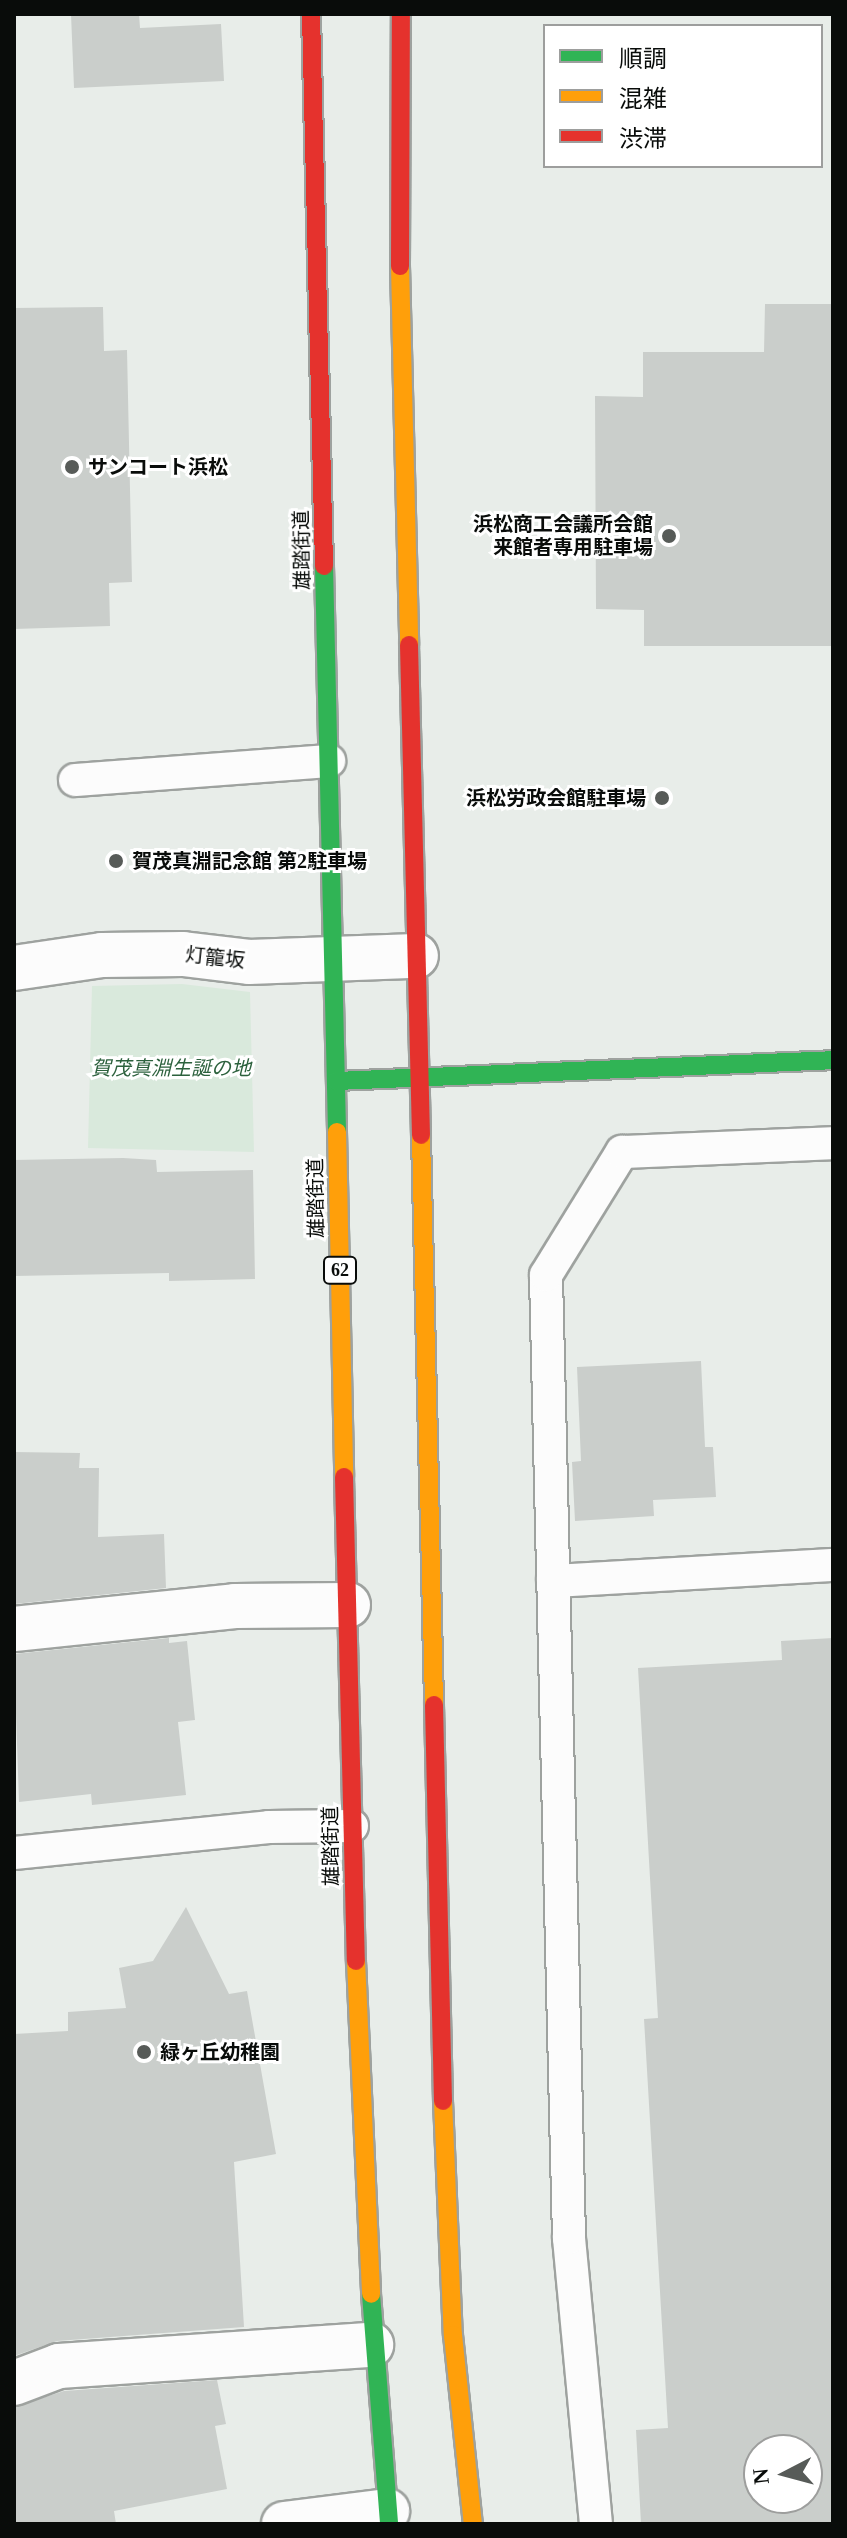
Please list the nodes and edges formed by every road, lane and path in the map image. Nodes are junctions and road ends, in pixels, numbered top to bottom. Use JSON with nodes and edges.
{"nodes":[{"id":1,"x":311,"y":14,"type":"edge"},
{"id":2,"x":401,"y":14,"type":"edge"},
{"id":3,"x":329,"y":761,"type":"junction"},
{"id":4,"x":75,"y":780,"type":"dead end"},
{"id":5,"x":416,"y":956,"type":"junction"},
{"id":6,"x":333,"y":959,"type":"junction"},
{"id":7,"x":14,"y":968,"type":"edge"},
{"id":8,"x":833,"y":1060,"type":"edge"},
{"id":9,"x":419,"y":1080,"type":"junction"},
{"id":10,"x":336,"y":1081,"type":"junction"},
{"id":11,"x":833,"y":1143,"type":"edge"},
{"id":12,"x":833,"y":1565,"type":"edge"},
{"id":13,"x":553,"y":1581,"type":"junction"},
{"id":14,"x":348,"y":1605,"type":"junction"},
{"id":15,"x":14,"y":1629,"type":"edge"},
{"id":16,"x":352,"y":1826,"type":"junction"},
{"id":17,"x":14,"y":1853,"type":"edge"},
{"id":18,"x":371,"y":2345,"type":"junction"},
{"id":19,"x":14,"y":2383,"type":"edge"},
{"id":20,"x":388,"y":2517,"type":"edge"},
{"id":21,"x":284,"y":2524,"type":"edge"},
{"id":22,"x":473,"y":2524,"type":"edge"},
{"id":23,"x":596,"y":2524,"type":"edge"}],
"edges":[{"from":1,"to":3,"type":"main road","name":"雄踏街道","number":"62"},
{"from":2,"to":5,"type":"main road"},
{"from":3,"to":4,"type":"lane"},
{"from":3,"to":6,"type":"main road","name":"雄踏街道","number":"62"},
{"from":5,"to":6,"type":"street","name":"灯籠坂"},
{"from":5,"to":9,"type":"main road"},
{"from":6,"to":7,"type":"street","name":"灯籠坂"},
{"from":6,"to":10,"type":"main road","name":"雄踏街道","number":"62"},
{"from":8,"to":9,"type":"main road"},
{"from":9,"to":10,"type":"main road"},
{"from":9,"to":22,"type":"main road"},
{"from":10,"to":14,"type":"main road","name":"雄踏街道","number":"62"},
{"from":11,"to":13,"type":"lane"},
{"from":12,"to":13,"type":"lane"},
{"from":13,"to":23,"type":"lane"},
{"from":14,"to":15,"type":"street"},
{"from":14,"to":16,"type":"main road","name":"雄踏街道","number":"62"},
{"from":16,"to":17,"type":"lane"},
{"from":16,"to":18,"type":"main road","name":"雄踏街道","number":"62"},
{"from":18,"to":19,"type":"street"},
{"from":18,"to":20,"type":"main road","name":"雄踏街道","number":"62"},
{"from":20,"to":21,"type":"street"}]}
